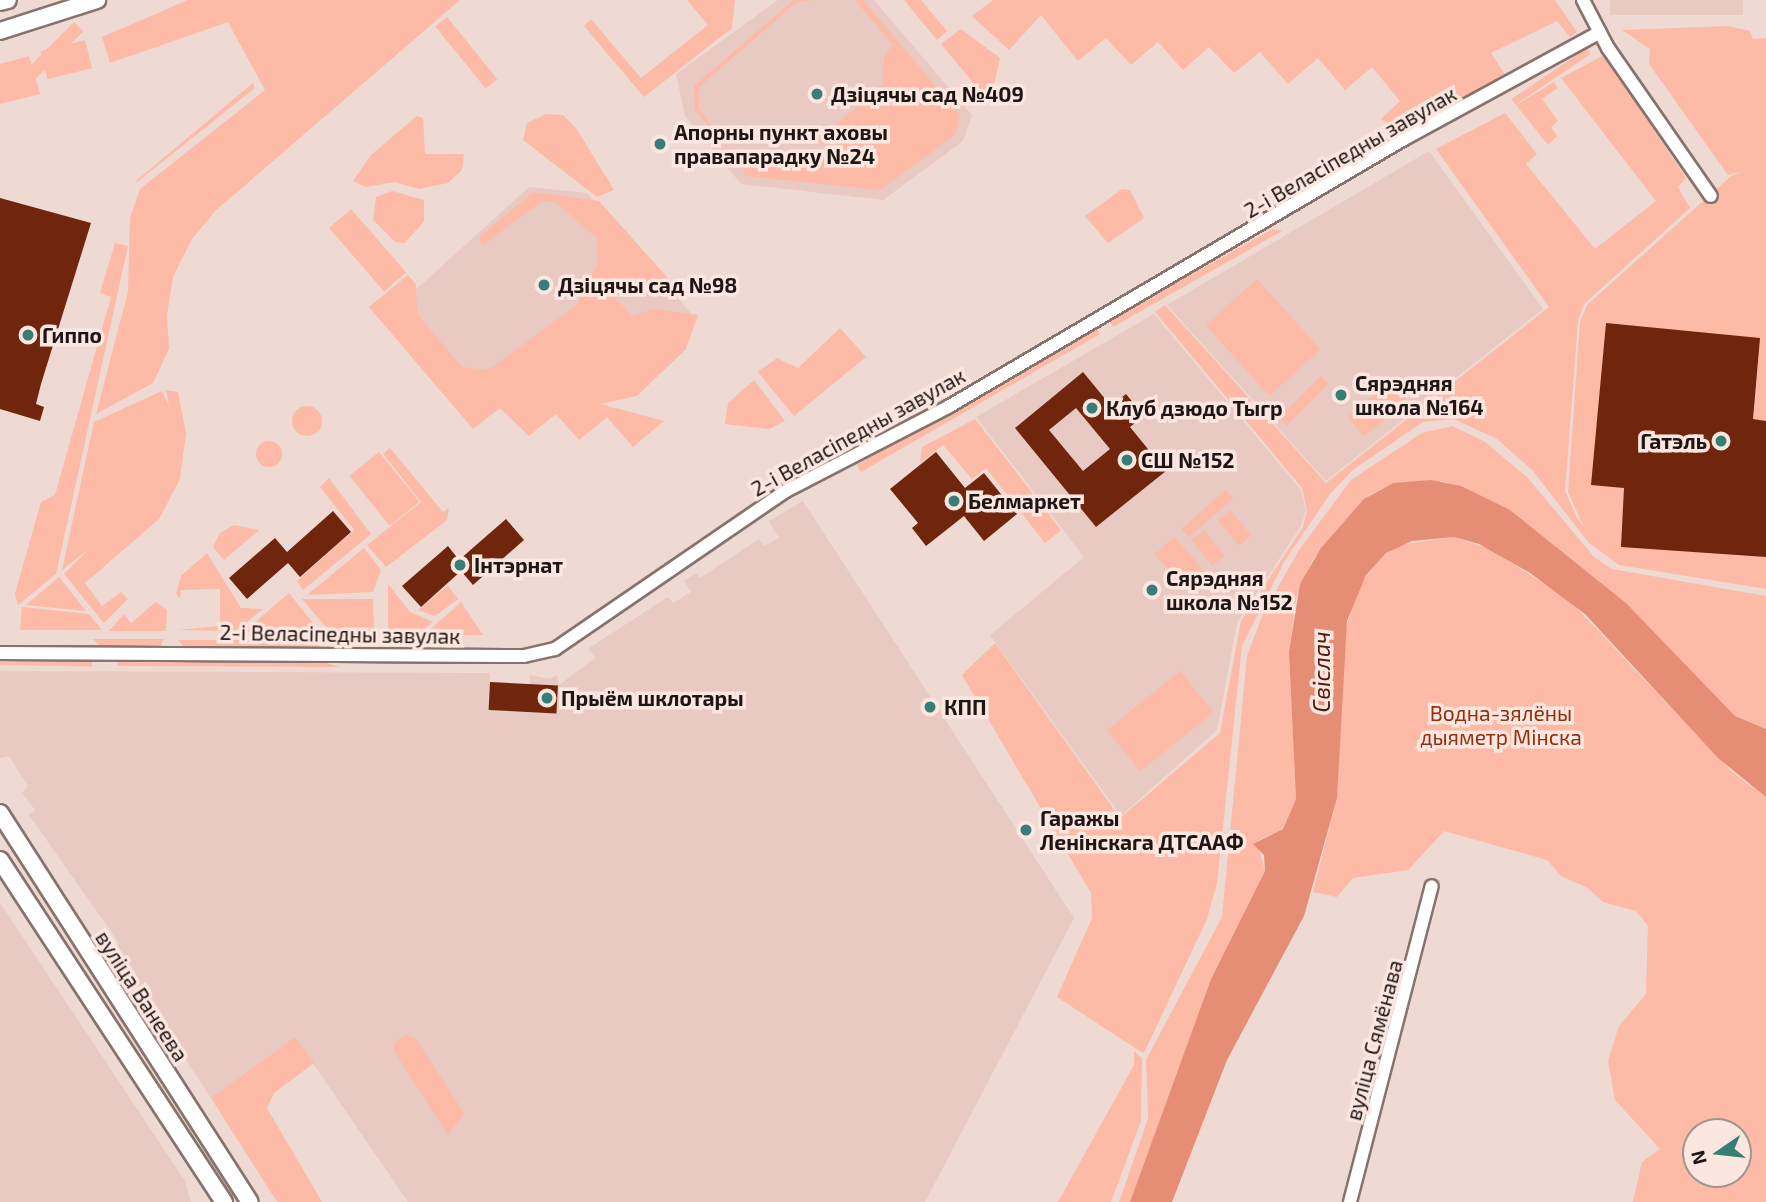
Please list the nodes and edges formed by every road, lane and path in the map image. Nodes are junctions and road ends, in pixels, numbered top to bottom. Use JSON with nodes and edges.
{"nodes":[{"id":1,"x":8,"y":0,"type":"edge"},
{"id":2,"x":97,"y":0,"type":"edge"},
{"id":3,"x":1583,"y":0,"type":"edge"},
{"id":4,"x":0,"y":2,"type":"edge"},
{"id":5,"x":0,"y":31,"type":"edge"},
{"id":6,"x":1600,"y":32,"type":"junction"},
{"id":7,"x":1711,"y":196,"type":"dead end"},
{"id":8,"x":0,"y":653,"type":"edge"},
{"id":9,"x":0,"y":813,"type":"edge"},
{"id":10,"x":0,"y":860,"type":"edge"},
{"id":11,"x":1432,"y":886,"type":"dead end"},
{"id":12,"x":225,"y":1202,"type":"edge"},
{"id":13,"x":250,"y":1202,"type":"edge"},
{"id":14,"x":1350,"y":1202,"type":"edge"}],
"edges":[{"from":1,"to":4,"type":"main road"},
{"from":2,"to":5,"type":"main road"},
{"from":3,"to":6,"type":"street"},
{"from":6,"to":7,"type":"street"},
{"from":6,"to":8,"type":"street","name":"2-і Веласіпедны завулак"},
{"from":9,"to":13,"type":"main road","name":"вуліца Ванеева"},
{"from":10,"to":12,"type":"main road","name":"вуліца Ванеева"},
{"from":11,"to":14,"type":"street","name":"вуліца Сямёнава"}]}
